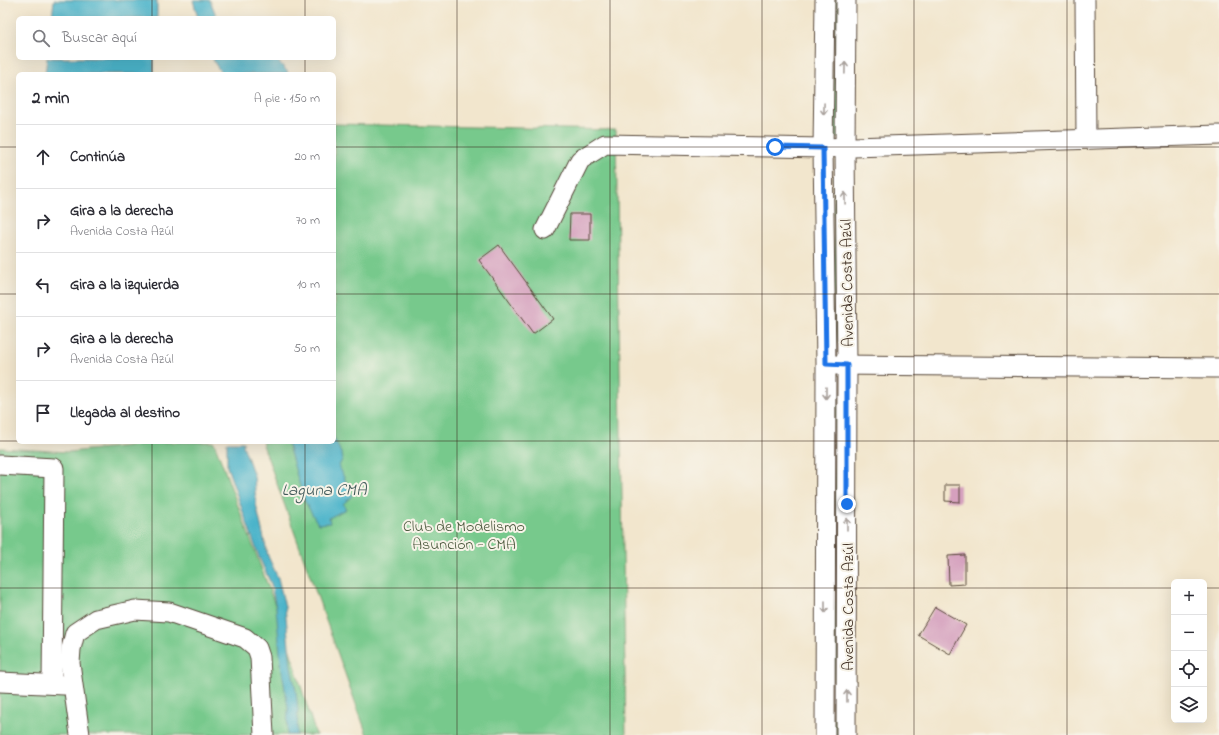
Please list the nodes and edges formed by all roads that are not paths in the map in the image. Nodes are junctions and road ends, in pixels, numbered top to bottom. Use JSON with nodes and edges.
{"nodes":[{"id":1,"x":825,"y":0,"type":"edge"},
{"id":2,"x":846,"y":0,"type":"edge"},
{"id":3,"x":1085,"y":0,"type":"edge"},
{"id":4,"x":1219,"y":135,"type":"edge"},
{"id":5,"x":1086,"y":139,"type":"junction"},
{"id":6,"x":823,"y":148,"type":"junction"},
{"id":7,"x":844,"y":148,"type":"junction"},
{"id":8,"x":545,"y":230,"type":"dead end"},
{"id":9,"x":826,"y":364,"type":"junction"},
{"id":10,"x":847,"y":365,"type":"junction"},
{"id":11,"x":1219,"y":368,"type":"edge"},
{"id":12,"x":0,"y":465,"type":"edge"},
{"id":13,"x":847,"y":581,"type":"junction"},
{"id":14,"x":825,"y":582,"type":"junction"},
{"id":15,"x":0,"y":682,"type":"edge"},
{"id":16,"x":52,"y":684,"type":"junction"},
{"id":17,"x":73,"y":685,"type":"junction"},
{"id":18,"x":80,"y":735,"type":"edge"},
{"id":19,"x":264,"y":735,"type":"edge"},
{"id":20,"x":825,"y":735,"type":"edge"},
{"id":21,"x":846,"y":735,"type":"edge"}],
"edges":[{"from":1,"to":6,"type":"street","name":"Avenida Costa Azúl","one_way":true},
{"from":7,"to":2,"type":"street","name":"Avenida Costa Azúl","one_way":true},
{"from":3,"to":5,"type":"street"},
{"from":4,"to":5,"type":"street"},
{"from":5,"to":7,"type":"street"},
{"from":6,"to":7,"type":"street"},
{"from":6,"to":8,"type":"street"},
{"from":6,"to":9,"type":"street","name":"Avenida Costa Azúl"},
{"from":10,"to":7,"type":"street","name":"Avenida Costa Azúl","one_way":true},
{"from":9,"to":10,"type":"street"},
{"from":9,"to":14,"type":"street","name":"Avenida Costa Azúl","one_way":true},
{"from":10,"to":11,"type":"street"},
{"from":13,"to":10,"type":"street","name":"Avenida Costa Azúl","one_way":true},
{"from":12,"to":16,"type":"street"},
{"from":13,"to":14,"type":"street"},
{"from":21,"to":13,"type":"street","name":"Avenida Costa Azúl","one_way":true},
{"from":14,"to":20,"type":"street","name":"Avenida Costa Azúl","one_way":true},
{"from":15,"to":16,"type":"street"},
{"from":16,"to":17,"type":"street"},
{"from":17,"to":18,"type":"street"},
{"from":17,"to":19,"type":"street"}]}
